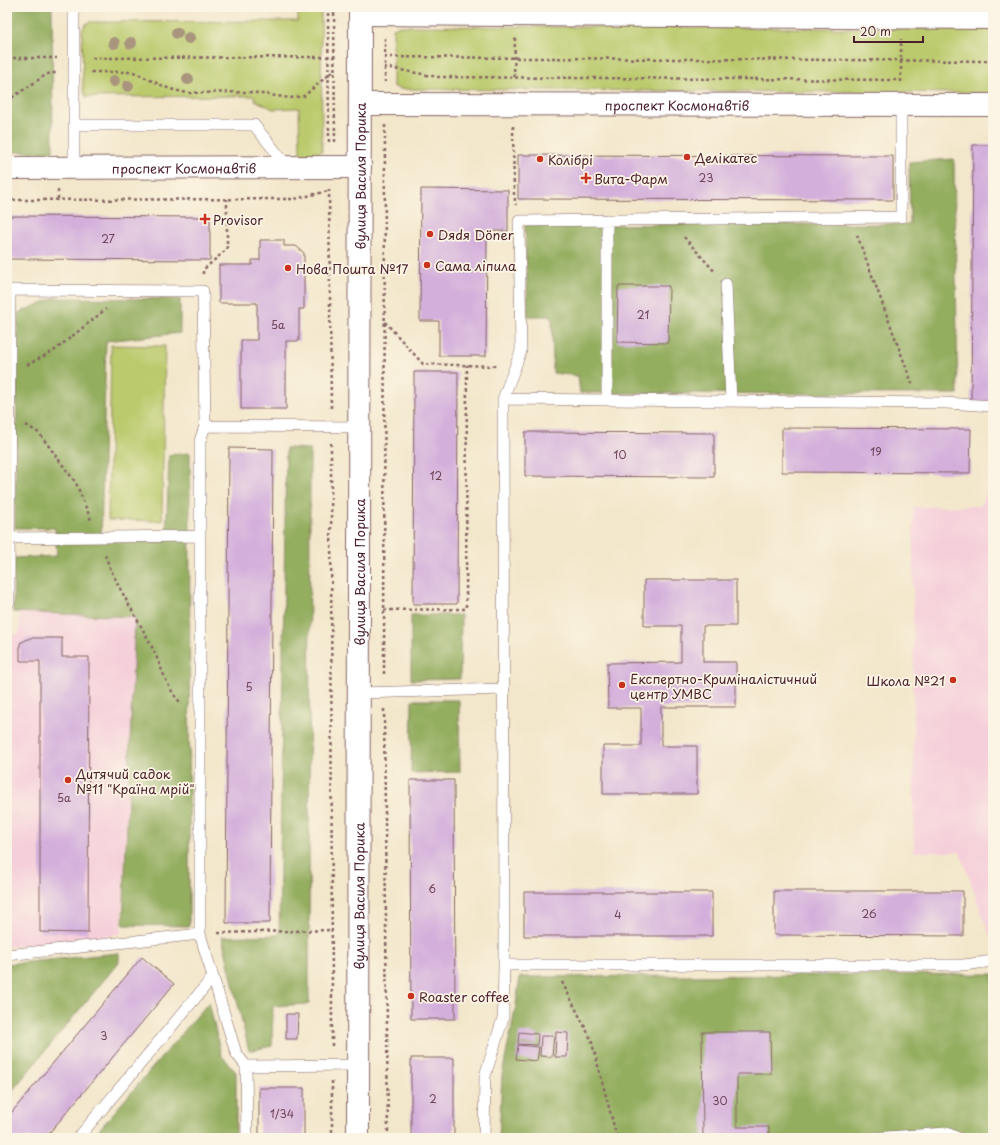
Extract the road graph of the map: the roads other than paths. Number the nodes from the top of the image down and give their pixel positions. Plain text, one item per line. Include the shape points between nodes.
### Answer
1 (74, 7) edge
2 (360, 11) edge
3 (926, 13) edge
4 (993, 18) edge
5 (361, 104) junction
6 (900, 105) junction
7 (993, 106) edge
8 (74, 125) junction
9 (7, 168) edge
10 (74, 168) junction
11 (289, 168) junction
12 (360, 178) junction
13 (607, 220) junction
14 (726, 284) road end
15 (504, 399) junction
16 (607, 400) junction
17 (731, 401) junction
18 (993, 406) edge
19 (206, 426) junction
20 (360, 427) junction
21 (200, 536) junction
22 (9, 538) junction
23 (9, 602) dead end
24 (504, 689) junction
25 (359, 692) junction
26 (200, 934) junction
27 (7, 955) edge
28 (993, 960) edge
29 (504, 965) junction
30 (213, 977) junction
31 (358, 1065) junction
32 (246, 1066) junction
33 (78, 1138) edge
34 (247, 1138) edge
35 (358, 1138) edge
36 (484, 1138) edge
37 (872, 1138) edge
38 (958, 1138) edge

1 - 8 lane
2 - 3 street via 901,18
2 - 5 street, вулиця Василя Порика
3 - 4 street
5 - 6 street, проспект Космонавтів
5 - 12 street, вулиця Василя Порика
6 - 7 street, проспект Космонавтів
6 - 13 lane via 901,217
8 - 10 lane
8 - 11 lane via 254,125
9 - 10 street, проспект Космонавтів
10 - 11 street, проспект Космонавтів
11 - 12 street, проспект Космонавтів via 329,168
12 - 20 street, вулиця Василя Порика
13 - 15 lane via 518,221 521,351
13 - 16 lane
14 - 17 lane
15 - 16 lane
15 - 24 lane
16 - 17 lane
17 - 18 lane via 919,402
19 - 20 lane
19 - 21 lane via 200,441
19 - 22 lane via 203,291 10,290
20 - 25 street, вулиця Василя Порика
21 - 22 lane
21 - 26 lane
22 - 23 lane
24 - 25 lane
24 - 29 lane
25 - 31 street, вулиця Василя Порика
26 - 27 lane
26 - 30 lane
28 - 29 lane via 964,965
29 - 36 lane via 503,1018 485,1076
30 - 32 lane via 236,1053
30 - 33 lane
31 - 32 lane
31 - 35 street, вулиця Василя Порика
32 - 34 lane
37 - 38 lane via 947,1133

